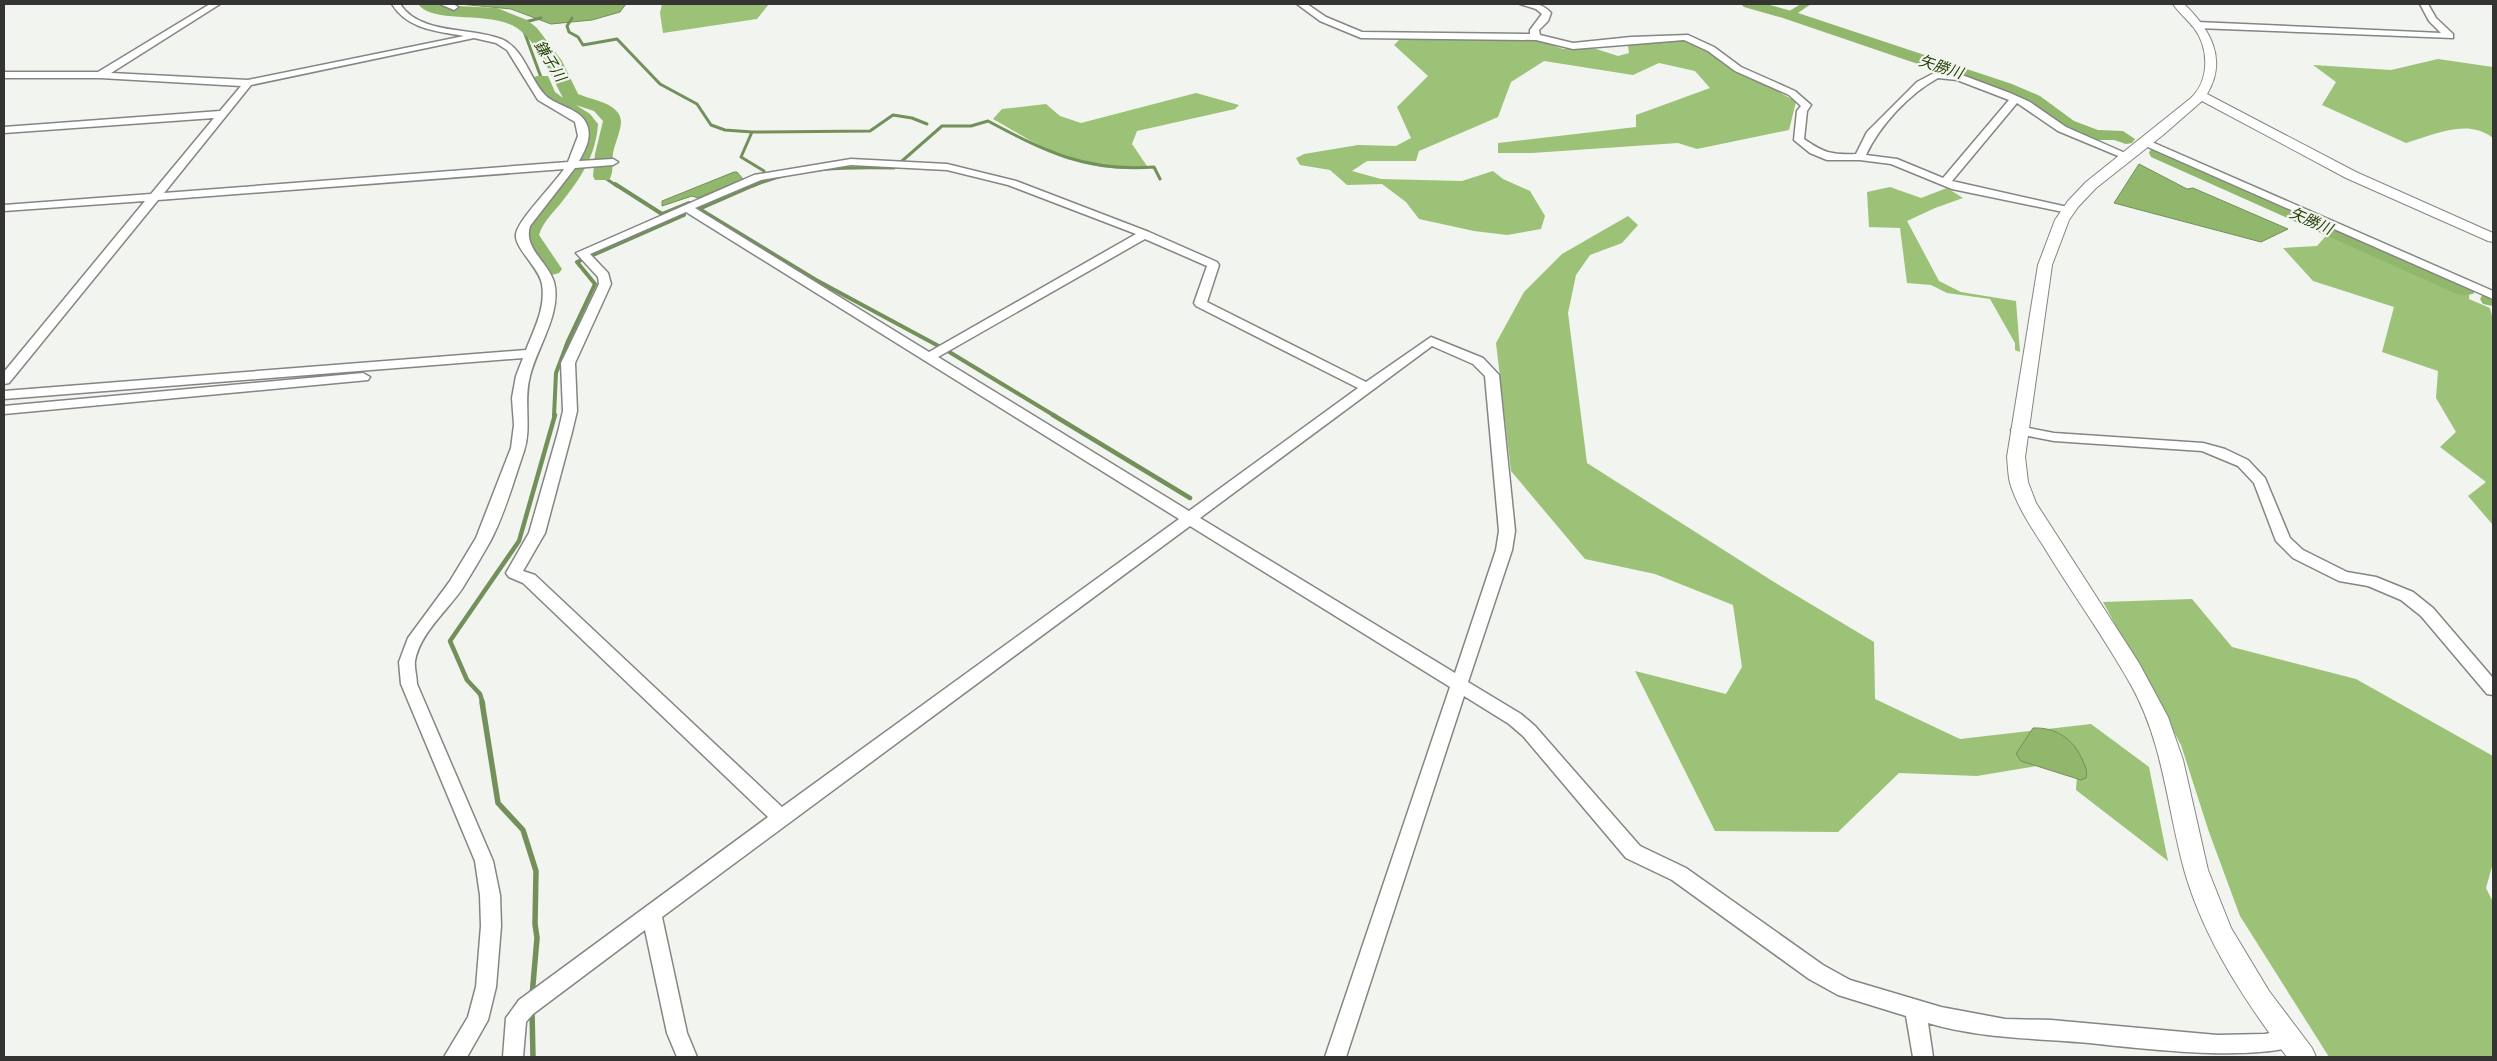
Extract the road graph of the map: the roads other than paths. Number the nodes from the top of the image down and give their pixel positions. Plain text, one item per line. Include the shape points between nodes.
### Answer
1 (216, 4) edge
2 (396, 4) edge
3 (1301, 4) edge
4 (1524, 4) edge
5 (2178, 4) edge
6 (2424, 4) edge
7 (2197, 25) junction
8 (480, 34) junction
9 (1536, 37) junction
10 (4, 75) edge
11 (100, 75) junction
12 (248, 83) junction
13 (2200, 95) junction
14 (2015, 99) junction
15 (222, 114) junction
16 (4, 130) edge
17 (2145, 142) junction
18 (2127, 156) junction
19 (1860, 157) junction
20 (613, 162) dead end
21 (572, 164) junction
22 (1946, 182) junction
23 (153, 197) junction
24 (4, 208) edge
25 (688, 209) junction
26 (2068, 210) junction
27 (1145, 234) junction
28 (2493, 238) edge
29 (2493, 295) edge
30 (529, 354) junction
31 (928, 358) junction
32 (450, 362) junction
33 (4, 380) edge
34 (1368, 388) junction
35 (4, 395) edge
36 (4, 410) edge
37 (2018, 430) junction
38 (1189, 519) junction
39 (1458, 684) junction
40 (2493, 689) edge
41 (781, 818) junction
42 (652, 914) junction
43 (1916, 1011) junction
44 (2296, 1048) edge
45 (455, 1057) edge
46 (513, 1057) edge
47 (687, 1057) edge
48 (1335, 1057) edge
49 (1923, 1057) edge

1 - 11 street
2 - 8 street via 409,19 423,25
3 - 9 street via 1323,19 1361,35
4 - 9 street via 1539,7 1547,13 1535,27
5 - 7 street
6 - 7 street via 2432,19 2450,36
7 - 13 street via 2211,57 2208,77
8 - 12 street
8 - 21 street via 502,41 511,48 540,96 582,123 581,144
9 - 19 street via 1573,46 1674,37 1692,40 1738,68 1798,96 1806,105 1798,136 1814,151 1831,158
10 - 11 street
11 - 12 street
12 - 15 street
13 - 17 street via 2174,121
13 - 28 street via 2351,175
14 - 18 street via 2062,129
14 - 19 street via 1959,77 1936,75 1928,78 1871,134
14 - 22 street
15 - 16 street
15 - 23 street
17 - 18 street
17 - 29 street
18 - 26 street via 2099,178
19 - 22 street via 1905,164
20 - 21 street
21 - 23 street
21 - 30 street via 525,225 522,234 527,250 541,266 548,283 550,306
22 - 26 street via 1956,187
23 - 24 street
23 - 33 street
25 - 27 street via 758,177 837,163 890,164 957,169 1012,182
25 - 31 street
25 - 41 street via 582,253 604,276 605,284 568,363 570,411 565,432 537,533 514,573 529,579
26 - 37 street via 2045,265
27 - 31 street
27 - 34 street via 1213,266 1200,303
30 - 32 street
30 - 45 street via 519,398 521,425 518,448 495,513 456,585 416,638 407,662 409,684 484,861 490,895 486,987 478,1020
31 - 38 street
32 - 35 street
32 - 36 street via 445,369
34 - 38 street
34 - 39 street via 1431,341 1478,361 1492,374 1507,531 1504,550
37 - 40 street via 2054,438 2203,447 2232,457 2260,481 2276,526 2291,548 2344,577 2370,581 2420,604
37 - 44 street via 2016,457 2019,482 2027,504 2148,697 2168,743 2192,854 2204,893 2229,946
38 - 39 street
38 - 41 street
39 - 43 street via 1528,731 1633,852 1679,874 1823,976 1846,988
39 - 48 street
41 - 42 street
42 - 46 street via 516,1018
42 - 47 street via 677,1033
43 - 44 street via 2005,1029
43 - 49 street

